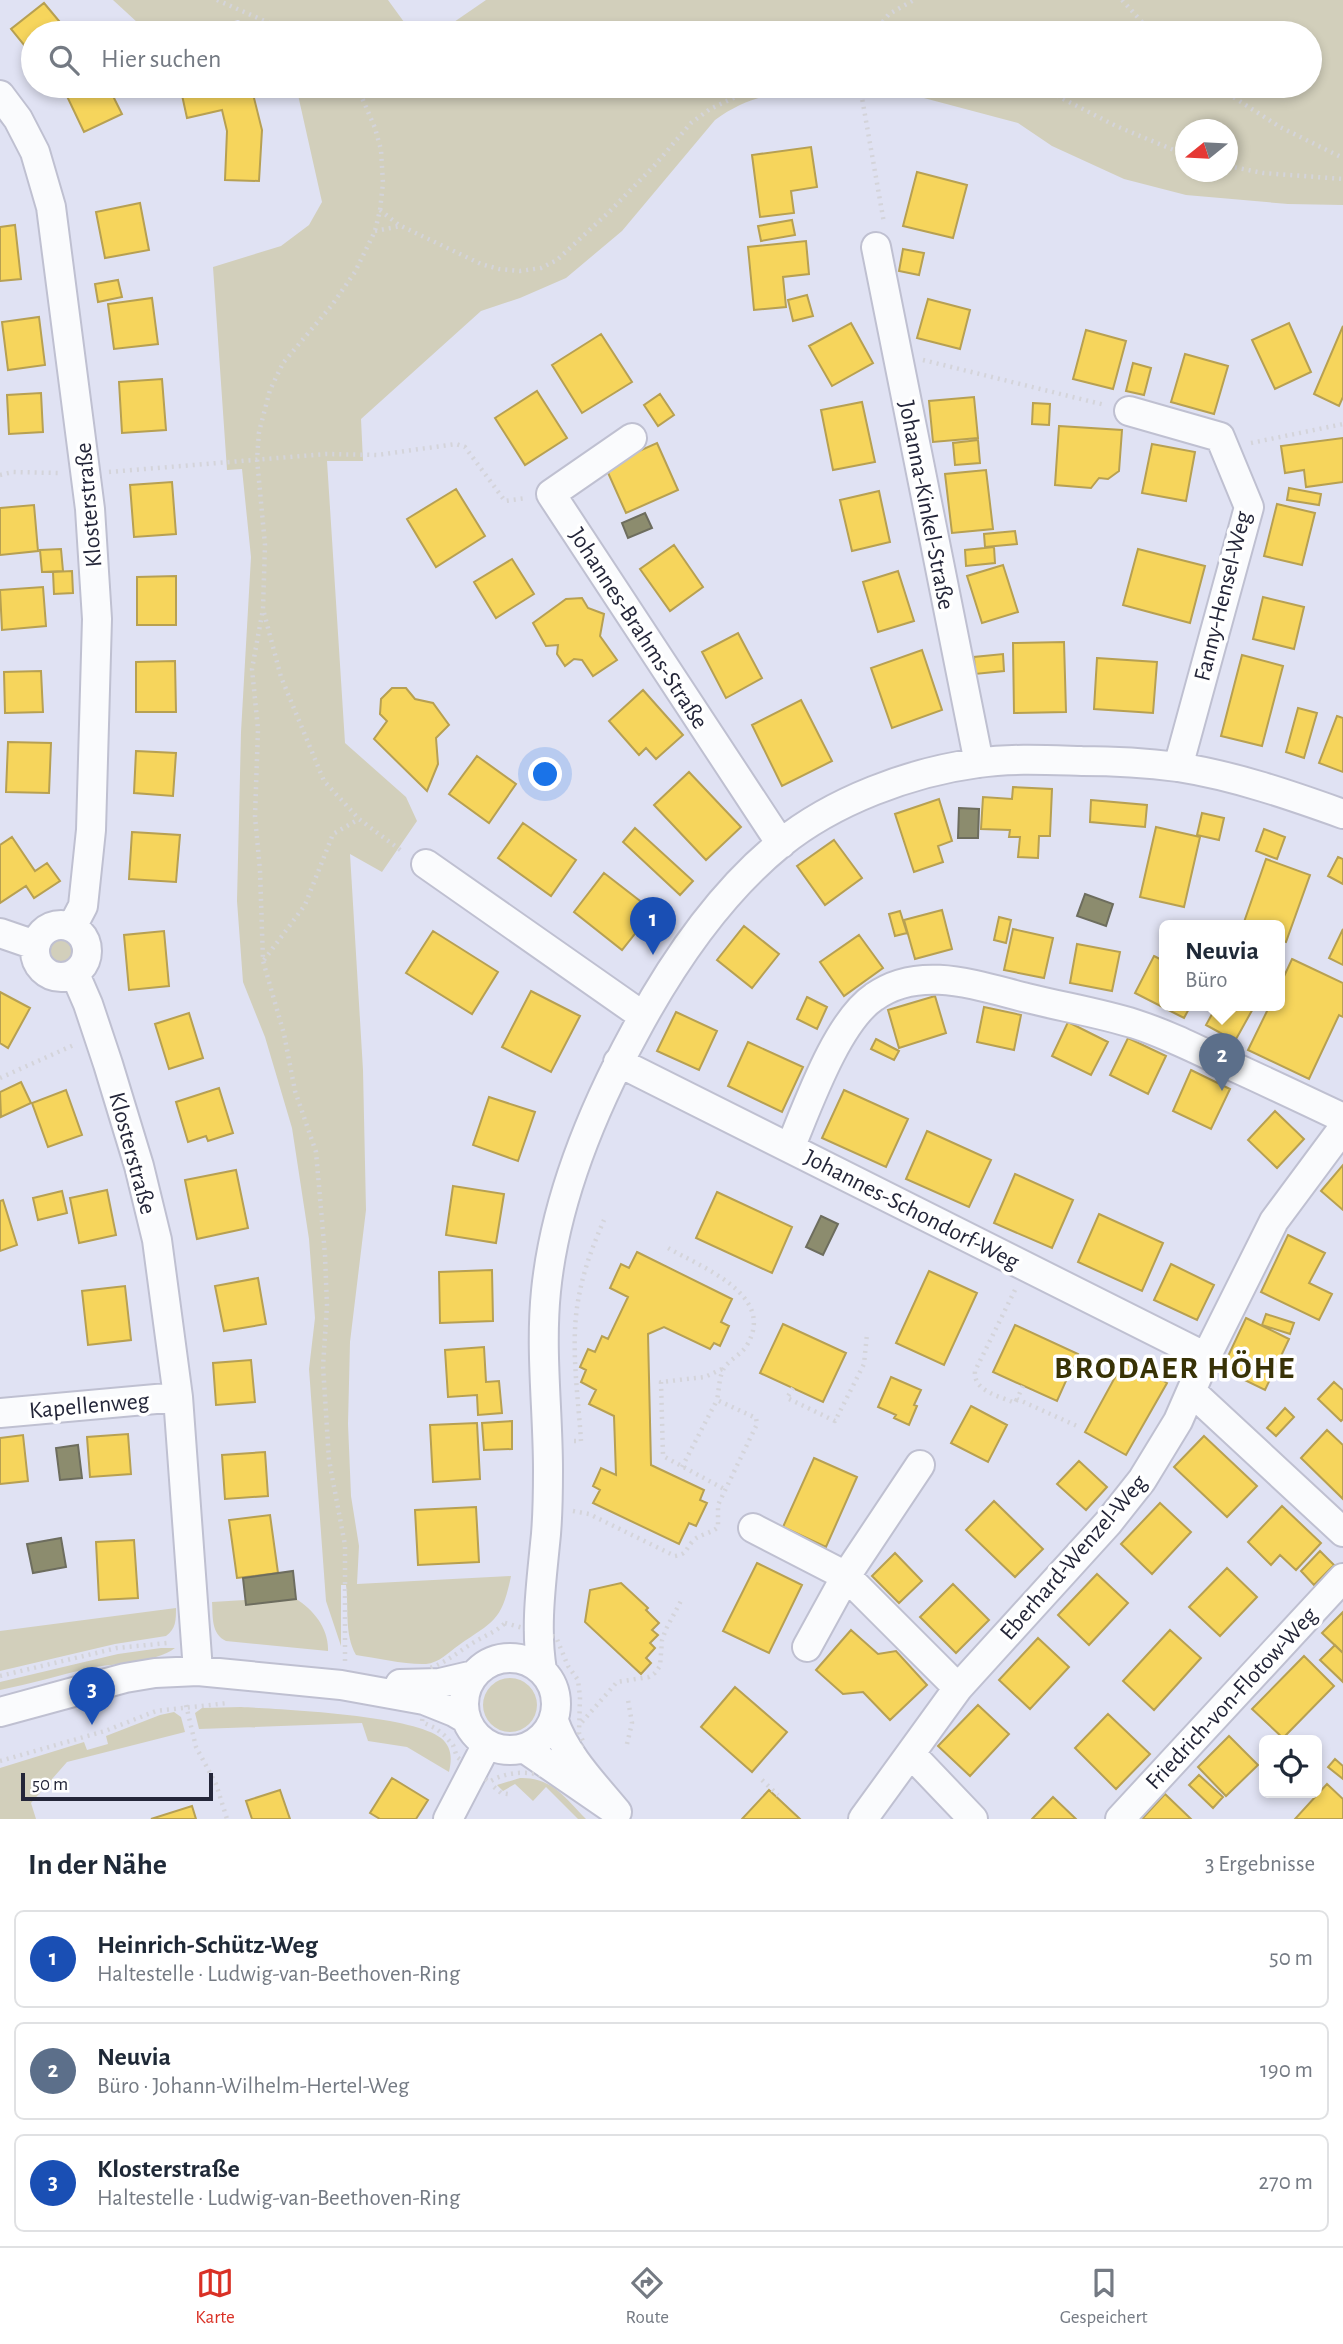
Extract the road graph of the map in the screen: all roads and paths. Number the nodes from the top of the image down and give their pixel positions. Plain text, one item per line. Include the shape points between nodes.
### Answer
1 (217, 0) edge
2 (914, 0) edge
3 (1122, 0) edge
4 (265, 21) edge
5 (883, 21) edge
6 (1141, 21) edge
7 (0, 95) edge
8 (362, 98) edge
9 (733, 98) edge
10 (862, 98) edge
11 (1061, 98) edge
12 (1235, 98) edge
13 (1175, 151) edge
14 (1343, 158) edge
15 (1238, 168) edge
16 (1343, 179) edge
17 (380, 210) junction
18 (401, 226) junction
19 (375, 231) junction
20 (880, 234) joint
21 (897, 353) junction
22 (1129, 411) joint
23 (1343, 424) edge
24 (632, 438) dead end
25 (1224, 449) junction
26 (257, 459) junction
27 (86, 473) junction
28 (0, 475) edge
29 (551, 494) junction
30 (263, 609) junction
31 (979, 762) junction
32 (1178, 767) junction
33 (1343, 814) edge
34 (359, 819) junction
35 (781, 844) junction
36 (426, 864) joint
37 (72, 927) junction
38 (0, 933) edge
39 (35, 944) junction
40 (263, 961) junction
41 (75, 974) junction
42 (643, 1016) junction
43 (98, 1034) junction
44 (618, 1062) junction
45 (0, 1078) edge
46 (1343, 1118) edge
47 (1343, 1128) edge
48 (790, 1148) junction
49 (604, 1220) dead end
50 (668, 1248) dead end
51 (1027, 1267) junction
52 (867, 1334) dead end
53 (1206, 1357) junction
54 (723, 1369) junction
55 (1023, 1386) dead end
56 (793, 1388) dead end
57 (1192, 1392) junction
58 (178, 1397) junction
59 (1017, 1399) junction
60 (717, 1400) junction
61 (0, 1413) edge
62 (1077, 1426) dead end
63 (548, 1439) junction
64 (920, 1465) dead end
65 (682, 1467) junction
66 (726, 1490) junction
67 (548, 1506) junction
68 (753, 1528) dead end
69 (1343, 1532) edge
70 (846, 1576) junction
71 (1343, 1578) edge
72 (682, 1599) dead end
73 (530, 1630) junction
74 (807, 1647) dead end
75 (507, 1658) junction
76 (542, 1670) junction
77 (198, 1671) junction
78 (474, 1675) junction
79 (341, 1685) junction
80 (958, 1688) junction
81 (425, 1692) junction
82 (628, 1700) dead end
83 (229, 1703) dead end
84 (0, 1712) edge
85 (188, 1716) dead end
86 (466, 1719) junction
87 (566, 1723) junction
88 (487, 1744) junction
89 (627, 1744) dead end
90 (524, 1748) junction
91 (911, 1754) junction
92 (0, 1762) edge
93 (564, 1762) junction
94 (481, 1776) junction
95 (762, 1780) dead end
96 (508, 1794) dead end
97 (778, 1795) dead end
98 (621, 1816) edge
99 (227, 1819) edge
100 (448, 1819) edge
101 (863, 1819) edge
102 (974, 1819) edge
103 (1120, 1819) edge

1 - 4 path
2 - 5 path
3 - 6 path
7 - 27 street, Klosterstraße via 35,152 51,207
8 - 17 path via 381,150
9 - 18 path via 691,123 609,212 557,260 541,268 520,271 481,264
10 - 20 path
11 - 13 path
12 - 14 path
15 - 16 path
17 - 18 path
17 - 19 path
18 - 19 path
19 - 26 path via 355,272 283,363 270,390
20 - 21 street, Johanna-Kinkel-Straße
21 - 22 path
21 - 31 street, Johanna-Kinkel-Straße
22 - 25 street via 1220,437
23 - 25 path
24 - 29 street
25 - 32 street, Fanny-Hensel-Weg via 1249,507
26 - 27 path
26 - 29 path via 377,455 456,444 465,447 505,501
26 - 30 path via 265,545
27 - 28 path
27 - 37 street, Klosterstraße via 97,619 91,830 83,906
29 - 35 street, Johannes-Brahms-Straße
30 - 34 path via 281,677 324,781
30 - 40 path via 252,669 258,729 255,817
31 - 32 street via 1112,761
31 - 35 street via 876,789
32 - 33 street via 1251,784
34 - 36 path
34 - 40 path via 333,834 305,905
35 - 42 street via 705,923
36 - 42 street
37 - 39 street via 54,925
37 - 41 street via 82,933 88,951
38 - 39 street
39 - 41 street via 42,970 59,978
40 - 79 path via 295,1091 316,1152 325,1255 323,1366 329,1460 345,1545 346,1648
41 - 43 street, Klosterstraße
42 - 44 street
43 - 45 path
43 - 58 street, Klosterstraße via 157,1240
44 - 48 street, Johannes-Schondorf-Weg
44 - 63 street via 586,1136 553,1247 544,1339
46 - 48 street via 1135,1024 992,989 920,979 873,997 847,1025
47 - 53 street, Eberhard-Wenzel-Weg via 1274,1221
48 - 51 street, Johannes-Schondorf-Weg
49 - 63 path via 579,1292 575,1331 581,1441
50 - 54 path via 731,1284 747,1300 753,1331 740,1355
51 - 53 street, Johannes-Schondorf-Weg
51 - 59 path via 974,1377 981,1388 1015,1404
52 - 56 path via 864,1364 835,1421 787,1398
53 - 57 street, Eberhard-Wenzel-Weg
54 - 60 path
54 - 65 path via 705,1377 661,1382 663,1455
55 - 59 path
57 - 69 street
57 - 80 street, Eberhard-Wenzel-Weg via 1142,1480
58 - 61 street, Kapellenweg
58 - 77 street, Klosterstraße
59 - 62 path
60 - 65 path
60 - 66 path via 755,1418 757,1424
63 - 67 street
64 - 70 street
65 - 66 path
66 - 67 path via 718,1505 718,1527 692,1542 688,1552 675,1556 589,1514
67 - 73 street
68 - 70 street
70 - 74 street
70 - 80 street
71 - 103 street, Friedrich-von-Flotow-Weg
72 - 87 path via 662,1640 655,1674 617,1682
73 - 75 street
73 - 76 street
73 - 81 path via 505,1623 443,1664 427,1669
73 - 87 path via 555,1637 578,1680 580,1697
75 - 76 street via 530,1662
75 - 78 street via 491,1662
76 - 87 street
77 - 79 street
77 - 84 street via 125,1678
78 - 81 street via 440,1683
78 - 86 street via 465,1692
79 - 81 street
80 - 91 street, Eberhard-Wenzel-Weg
81 - 86 street
81 - 94 path via 422,1723 444,1735 457,1757
82 - 89 path via 632,1723
83 - 92 path via 156,1711
85 - 99 path
86 - 88 street via 472,1732
87 - 90 street
87 - 93 street via 558,1734
87 - 93 path via 584,1743
88 - 90 street via 502,1750
88 - 94 street
90 - 93 street
91 - 101 street, Eberhard-Wenzel-Weg
91 - 102 street
93 - 94 path via 549,1778 526,1772
93 - 98 street
94 - 96 path via 501,1794
94 - 100 street
95 - 97 path

